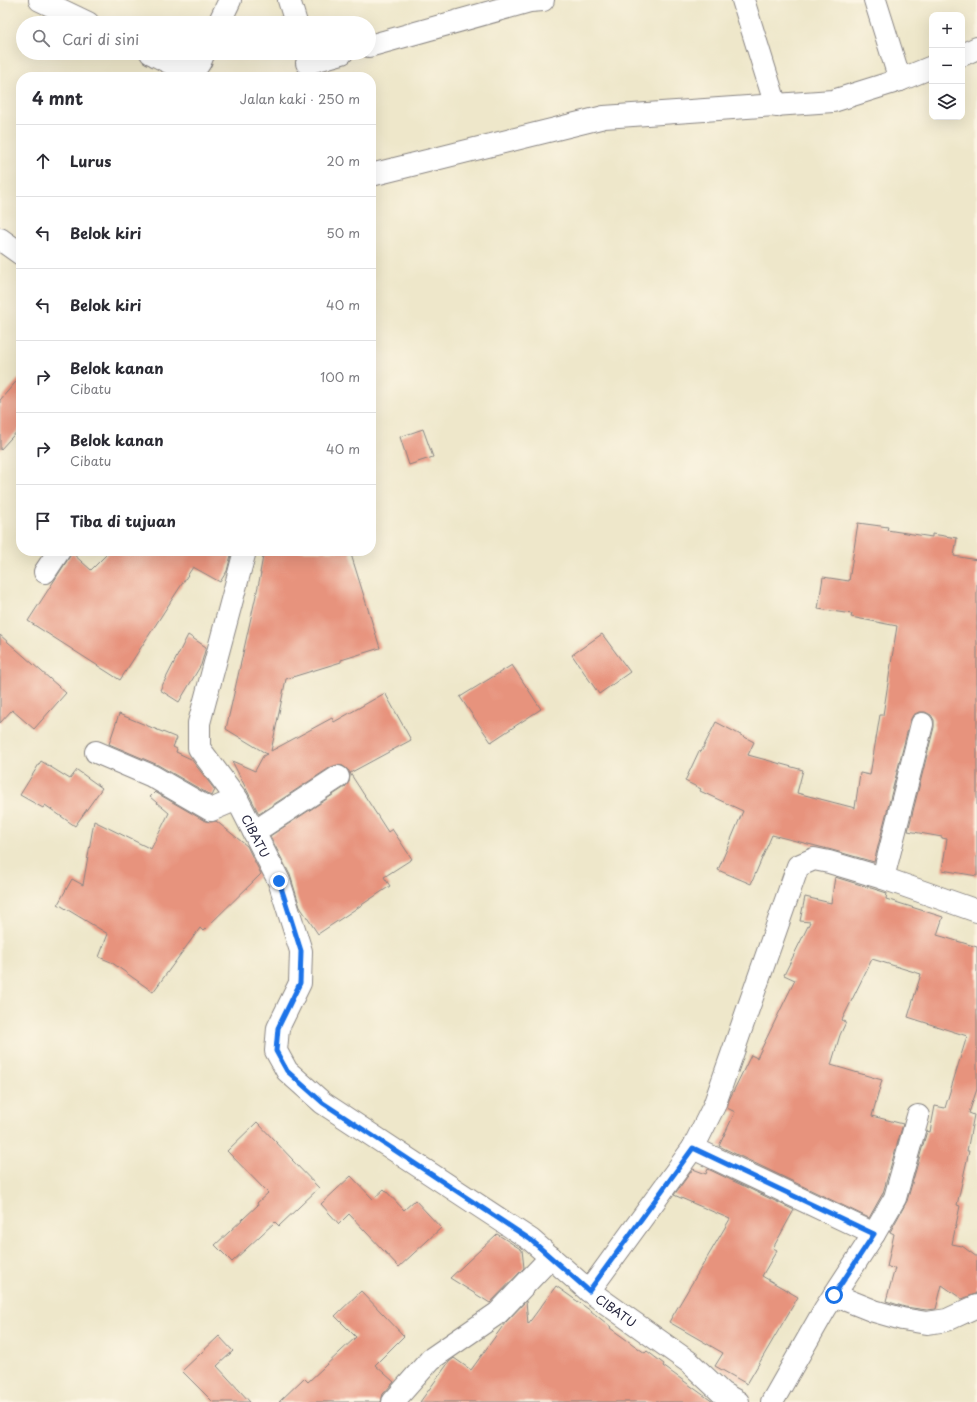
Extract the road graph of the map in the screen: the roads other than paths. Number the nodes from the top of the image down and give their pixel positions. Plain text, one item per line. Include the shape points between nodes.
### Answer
1 (40, 0) edge
2 (230, 0) edge
3 (289, 0) edge
4 (543, 0) edge
5 (743, 0) edge
6 (875, 0) edge
7 (73, 16) edge
8 (222, 16) edge
9 (294, 16) edge
10 (376, 44) edge
11 (977, 48) edge
12 (965, 54) edge
13 (165, 60) edge
14 (201, 60) edge
15 (320, 60) edge
16 (307, 64) edge
17 (929, 68) edge
18 (900, 80) junction
19 (776, 106) junction
20 (376, 174) edge
21 (0, 239) edge
22 (16, 250) edge
23 (56, 556) edge
24 (244, 556) edge
25 (45, 572) dead end
26 (922, 724) dead end
27 (96, 752) dead end
28 (338, 777) dead end
29 (237, 799) junction
30 (254, 832) junction
31 (883, 878) junction
32 (977, 911) edge
33 (918, 1116) dead end
34 (693, 1148) junction
35 (874, 1234) junction
36 (551, 1257) junction
37 (589, 1291) junction
38 (834, 1295) junction
39 (977, 1306) edge
40 (394, 1402) edge
41 (738, 1402) edge
42 (772, 1402) edge

1 - 7 street
2 - 8 street
3 - 9 street
4 - 10 street via 530,1
5 - 19 street
6 - 18 street
11 - 12 street
13 - 14 street via 184,69 192,69
15 - 16 street
17 - 18 street
18 - 19 street via 833,101
19 - 20 street via 604,117
21 - 22 street
23 - 25 street
24 - 29 street, CIBATU via 199,723 198,738 199,748
26 - 31 street
27 - 29 street via 152,776 211,810
28 - 30 street
29 - 30 street, CIBATU
30 - 36 street, CIBATU via 279,881 301,951 300,983 278,1028 276,1051 287,1071 323,1103 531,1240
31 - 32 street
31 - 34 street via 814,859 798,866 714,1106
33 - 35 street via 895,1198
34 - 35 street
34 - 37 street
35 - 38 street
36 - 37 street, CIBATU
36 - 40 street via 498,1313 430,1359
37 - 41 street, CIBATU via 688,1362 722,1393
38 - 39 street via 874,1311 928,1323 947,1320
38 - 42 street via 809,1334

